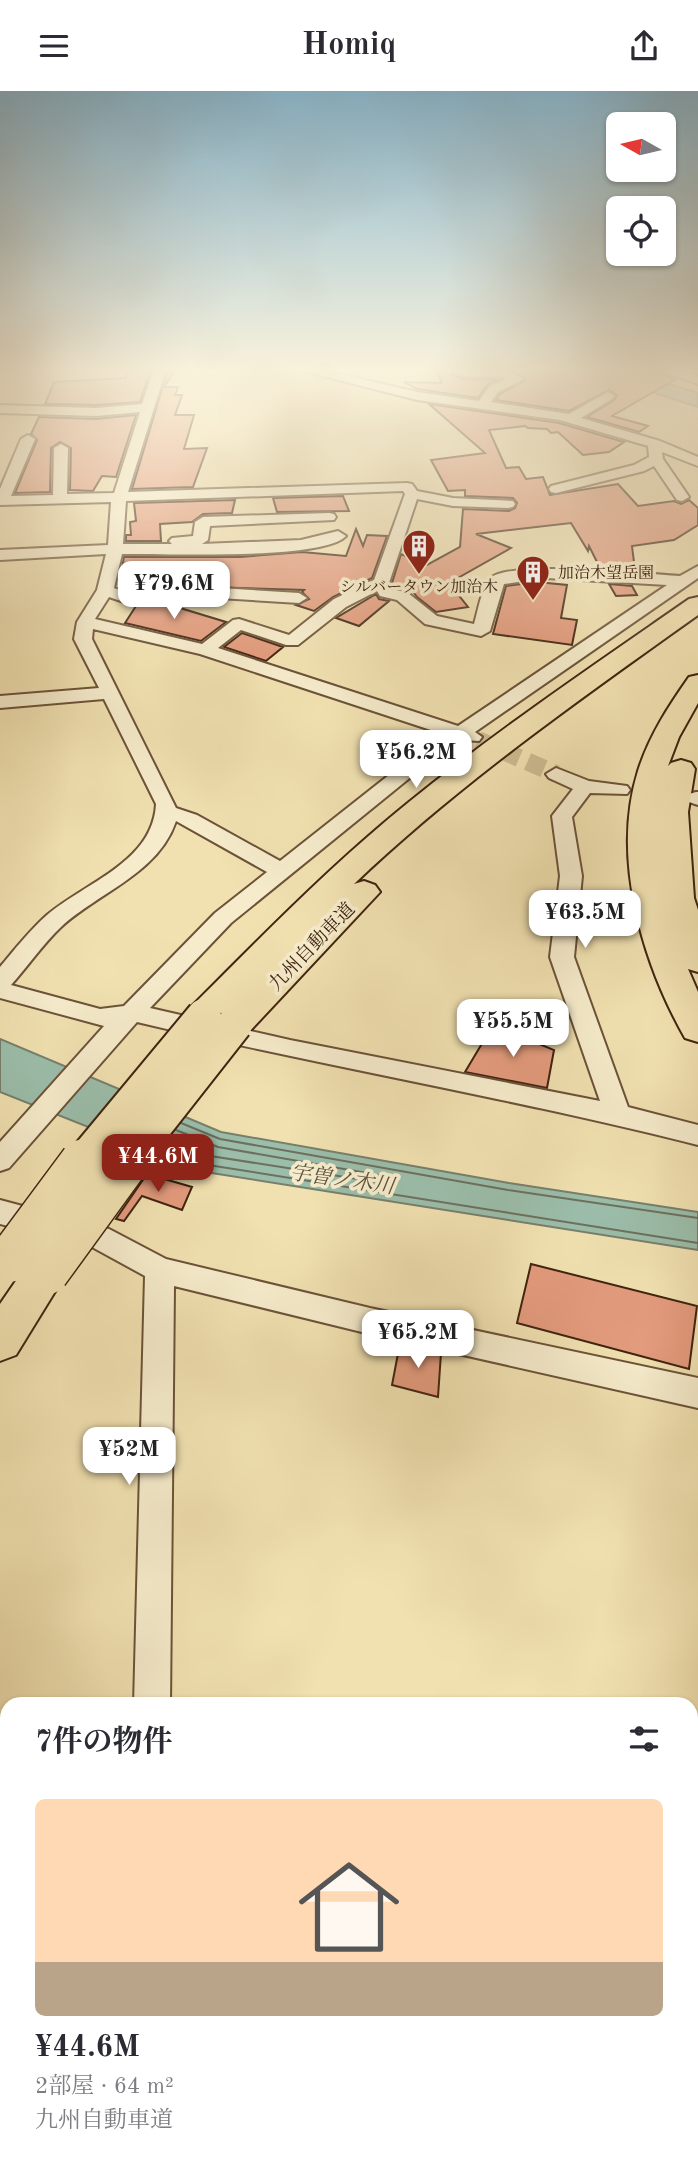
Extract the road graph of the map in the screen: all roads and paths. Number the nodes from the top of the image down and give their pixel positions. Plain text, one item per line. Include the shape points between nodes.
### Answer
1 (16, 466) edge
2 (61, 466) edge
3 (129, 466) edge
4 (642, 466) edge
5 (660, 466) edge
6 (673, 466) edge
7 (678, 468) dead end
8 (556, 489) dead end
9 (412, 494) junction
10 (61, 497) junction
11 (682, 497) dead end
12 (119, 499) junction
13 (1, 501) edge
14 (508, 504) dead end
15 (329, 517) dead end
16 (338, 535) dead end
17 (115, 546) junction
18 (0, 555) edge
19 (381, 583) junction
20 (694, 585) edge
21 (105, 590) junction
22 (299, 598) dead end
23 (85, 622) junction
24 (698, 623) edge
25 (205, 650) junction
26 (698, 683) edge
27 (110, 693) junction
28 (0, 702) edge
29 (698, 728) edge
30 (469, 736) junction
31 (556, 774) tunnel mouth
32 (585, 787) junction
33 (620, 790) dead end
34 (168, 812) junction
35 (282, 872) junction
36 (698, 960) edge
37 (0, 982) edge
38 (0, 990) edge
39 (220, 1020) junction
40 (124, 1022) junction
41 (698, 1029) edge
42 (618, 1115) junction
43 (698, 1135) edge
44 (9, 1144) edge
45 (0, 1212) edge
46 (19, 1268) edge
47 (160, 1270) junction
48 (0, 1341) edge
49 (698, 1393) edge
50 (152, 1697) edge

1 - 13 street
2 - 10 street
3 - 12 street
4 - 8 street
5 - 11 street
6 - 7 street
9 - 12 street via 408,487
9 - 14 street via 453,502
9 - 19 street
10 - 12 street
10 - 13 street
12 - 17 street
15 - 17 street via 203,522 200,540
16 - 17 street via 327,542 268,547
17 - 18 street
17 - 21 street
19 - 20 street via 386,593 402,596 431,620 481,631 498,580 546,573
19 - 25 street via 340,603 292,641 239,624
20 - 30 street
20 - 39 highway, 九州自動車道 via 418,810 316,901
21 - 22 street via 130,599 219,593
21 - 23 street
23 - 25 street
23 - 27 street via 83,639
24 - 39 highway, 九州自動車道 via 443,820
25 - 30 street
26 - 41 highway via 664,739 654,768 644,859 665,960
27 - 28 street
27 - 34 street
29 - 36 highway via 682,764 673,812 678,898
30 - 35 street via 415,764
31 - 32 street
32 - 33 street
32 - 42 street via 562,816 571,876 562,957
34 - 35 street via 190,819
34 - 37 street via 162,836 134,864 55,921
35 - 40 street via 223,918
38 - 40 street
39 - 46 highway, 九州自動車道, bridge via 131,1155
40 - 42 street via 290,1049
40 - 44 street
42 - 43 street
45 - 47 street via 99,1237
46 - 48 highway, 九州自動車道
47 - 49 street
47 - 50 street

